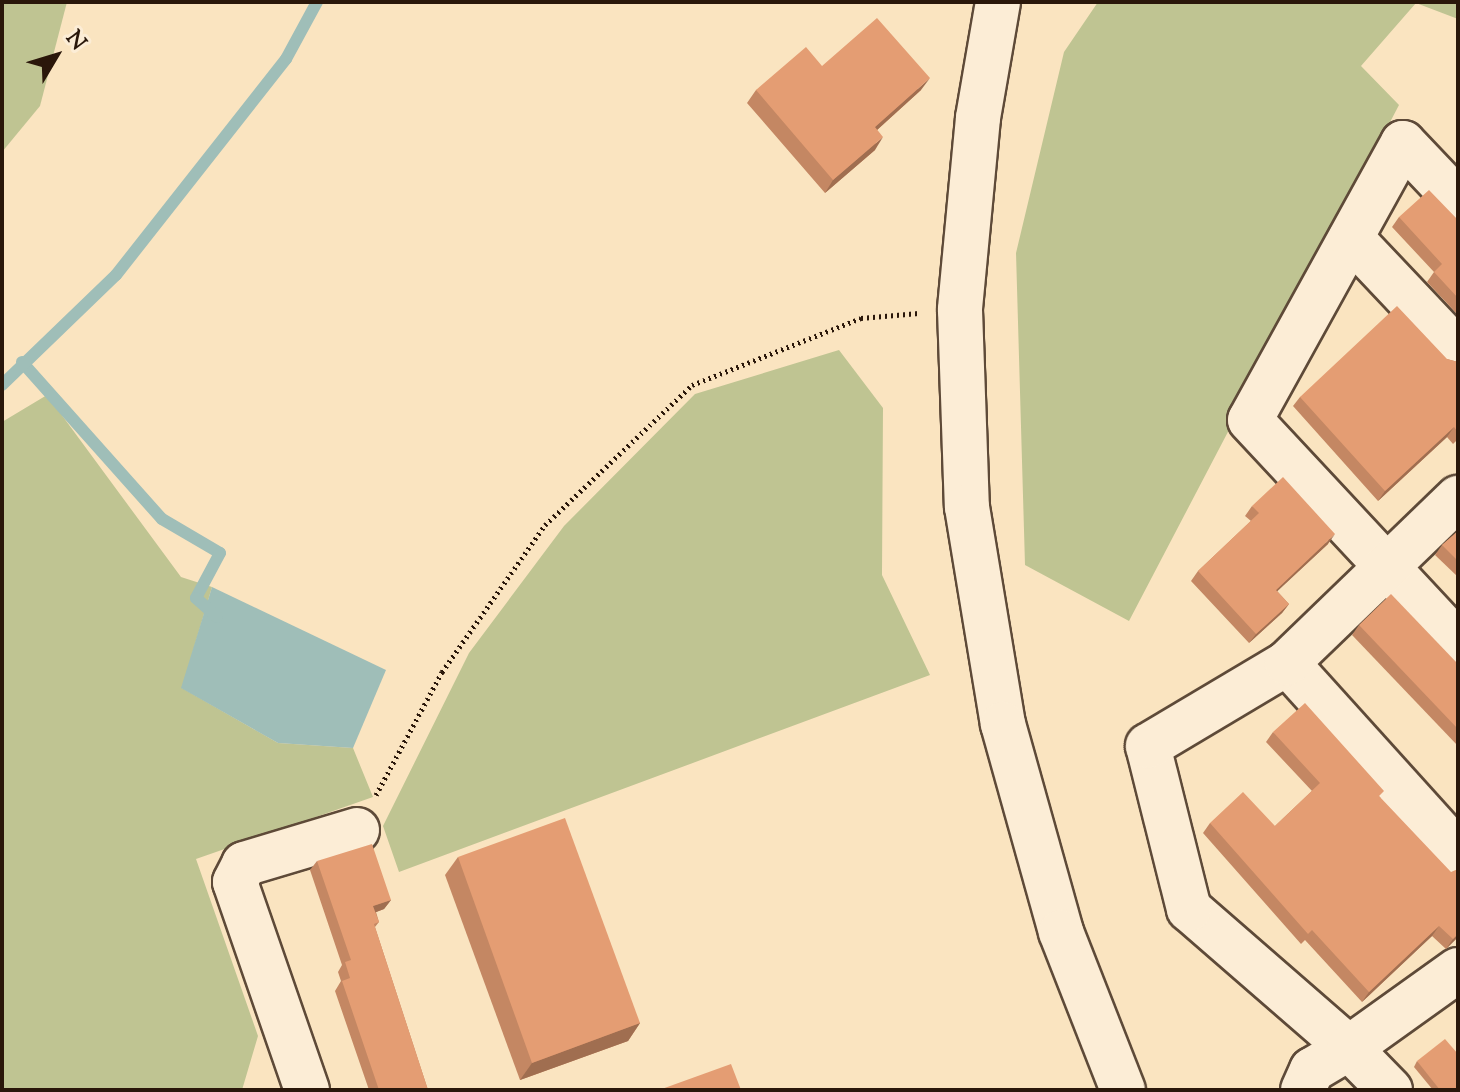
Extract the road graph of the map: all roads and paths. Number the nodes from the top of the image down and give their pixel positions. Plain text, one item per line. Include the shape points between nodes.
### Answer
1 (998, 2) edge
2 (1458, 201) edge
3 (1351, 238) junction
4 (960, 310) junction
5 (1458, 351) edge
6 (1458, 498) edge
7 (1386, 567) junction
8 (1458, 643) edge
9 (1287, 663) junction
10 (357, 830) joint
11 (1458, 852) edge
12 (1458, 970) edge
13 (1349, 1048) junction
14 (307, 1090) edge
15 (1123, 1090) edge
16 (1303, 1090) edge
17 (1390, 1090) edge

1 - 4 street via 978,118
2 - 3 street via 1403,143
3 - 5 street
3 - 7 street via 1250,420
4 - 10 path via 861,318 692,385 545,525 442,672
4 - 15 street via 967,507 1003,724 1061,932
6 - 7 street
7 - 8 street
7 - 9 street
9 - 11 street
9 - 13 street via 1148,746 1189,909
10 - 14 street via 244,864 235,882
12 - 13 street
13 - 16 street via 1312,1070
13 - 17 street

